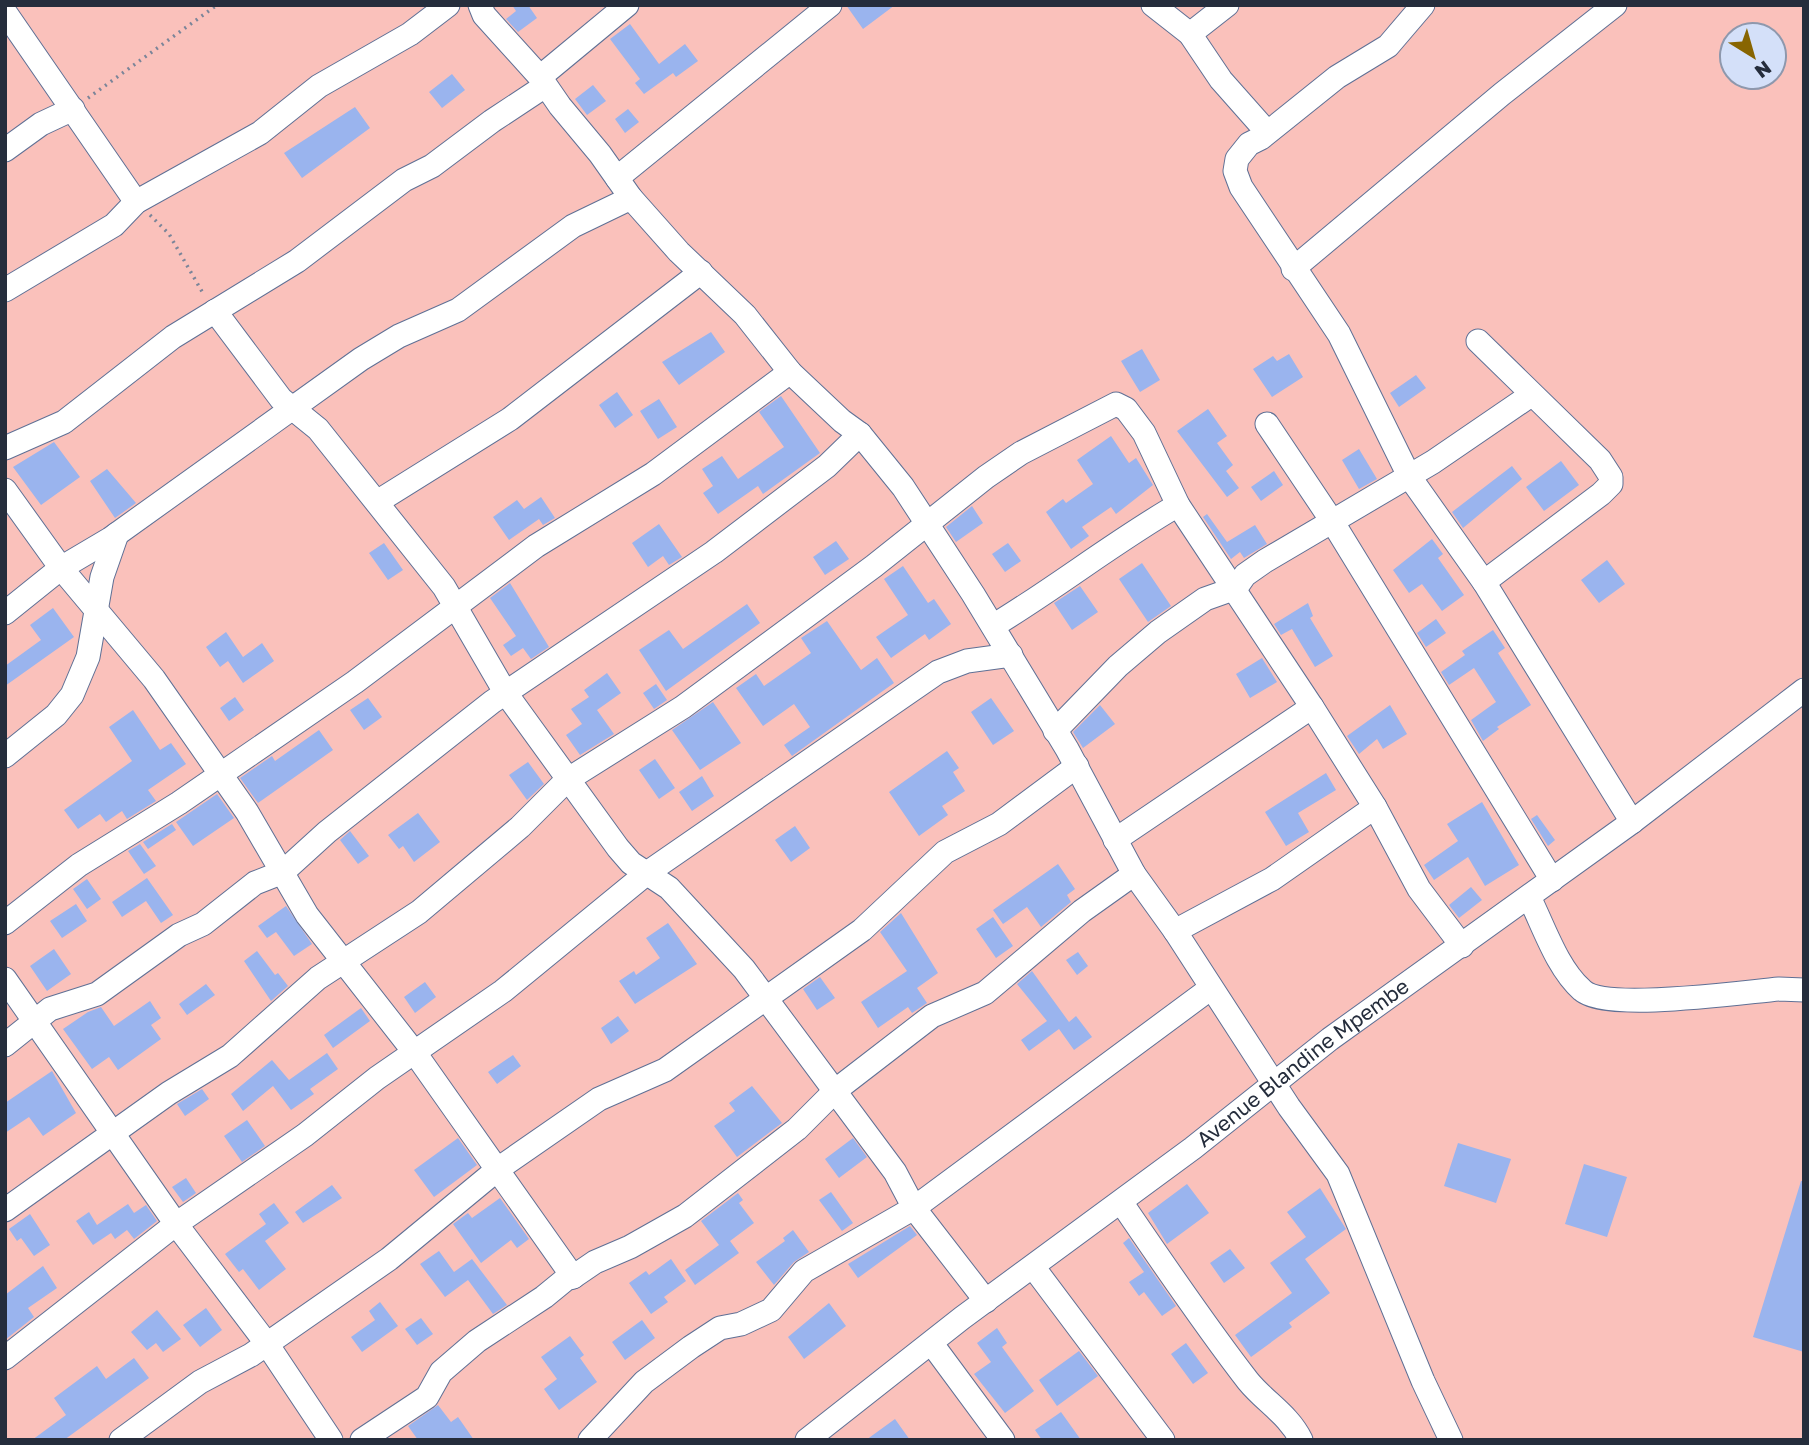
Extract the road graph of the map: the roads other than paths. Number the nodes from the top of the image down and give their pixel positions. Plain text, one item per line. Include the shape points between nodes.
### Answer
1 (448, 5) edge
2 (480, 5) edge
3 (627, 5) edge
4 (830, 5) edge
5 (1153, 5) edge
6 (1227, 5) edge
7 (1423, 5) edge
8 (1615, 5) edge
9 (5, 12) edge
10 (1191, 34) junction
11 (542, 81) junction
12 (73, 109) junction
13 (1267, 132) junction
14 (5, 149) edge
15 (617, 178) junction
16 (631, 198) junction
17 (136, 202) junction
18 (1293, 269) junction
19 (701, 272) junction
20 (5, 290) edge
21 (215, 311) junction
22 (1478, 341) dead end
23 (790, 372) junction
24 (1531, 395) junction
25 (294, 408) junction
26 (1267, 424) dead end
27 (860, 434) junction
28 (5, 448) edge
29 (1409, 476) junction
30 (5, 490) edge
31 (377, 502) junction
32 (1178, 505) junction
33 (1332, 521) junction
34 (926, 522) junction
35 (117, 534) junction
36 (61, 568) junction
37 (1484, 582) junction
38 (1236, 588) junction
39 (458, 607) junction
40 (97, 612) junction
41 (5, 613) edge
42 (993, 626) junction
43 (1011, 655) junction
44 (1804, 690) edge
45 (505, 692) junction
46 (1312, 707) junction
47 (1055, 731) junction
48 (5, 756) edge
49 (1077, 766) junction
50 (219, 775) junction
51 (567, 780) junction
52 (1375, 807) junction
53 (1632, 822) junction
54 (1115, 841) junction
55 (283, 872) junction
56 (647, 873) junction
57 (1134, 874) junction
58 (1552, 880) junction
59 (1529, 897) junction
60 (5, 923) edge
61 (1175, 931) junction
62 (1462, 946) junction
63 (344, 963) junction
64 (5, 979) edge
65 (1211, 988) junction
66 (1804, 990) edge
67 (766, 996) junction
68 (34, 1020) junction
69 (5, 1045) edge
70 (415, 1053) junction
71 (1273, 1084) junction
72 (836, 1090) junction
73 (113, 1132) junction
74 (498, 1169) junction
75 (1121, 1202) junction
76 (914, 1208) junction
77 (5, 1210) edge
78 (176, 1224) junction
79 (1034, 1268) junction
80 (573, 1277) junction
81 (986, 1301) junction
82 (267, 1344) junction
83 (932, 1344) junction
84 (5, 1358) edge
85 (832, 1432) edge
86 (121, 1440) edge
87 (331, 1440) edge
88 (362, 1440) edge
89 (590, 1440) edge
90 (807, 1440) edge
91 (1003, 1440) edge
92 (1163, 1440) edge
93 (1301, 1440) edge
94 (1451, 1440) edge

1 - 17 street via 410,34 319,86 260,133
2 - 11 street
3 - 11 street
4 - 15 street
5 - 10 street
6 - 10 street
7 - 13 street via 1388,46 1337,77
8 - 18 street
9 - 12 street
10 - 13 street via 1210,66
11 - 15 street
11 - 21 street via 297,261
12 - 14 street
12 - 17 street
13 - 18 street via 1241,152 1235,171
15 - 16 street
16 - 19 street
16 - 25 street via 573,226 458,310 383,345
17 - 20 street via 114,225
18 - 29 street via 1339,334
19 - 23 street via 745,315
19 - 31 street via 510,419
21 - 25 street via 281,399
21 - 28 street via 173,337 64,422
22 - 24 street
23 - 27 street
23 - 39 street via 653,474 536,546
24 - 29 street
24 - 37 street via 1600,460 1611,484
25 - 31 street via 318,429
25 - 35 street
26 - 33 street
27 - 34 street
27 - 45 street via 827,466 714,552
29 - 33 street
29 - 37 street
30 - 36 street
31 - 39 street
32 - 34 street via 1144,433 1126,409 1116,404 1021,453
32 - 38 street
32 - 42 street
33 - 38 street via 1255,568
33 - 58 street
34 - 42 street
34 - 51 street via 874,566 683,707
35 - 36 street
35 - 40 street via 102,578
36 - 40 street
36 - 41 street
37 - 53 street
38 - 46 street
38 - 47 street via 1205,600 1157,632
39 - 45 street
39 - 50 street
40 - 48 street via 88,657 67,704
40 - 50 street via 154,679
42 - 43 street
43 - 47 street
43 - 56 street via 967,661 938,672
44 - 53 street, Avenue Blandine Mpembe
45 - 51 street
45 - 55 street
46 - 52 street
46 - 54 street
47 - 49 street
49 - 54 street
49 - 67 street via 999,824 945,852 862,930
50 - 55 street
50 - 60 street via 79,865
51 - 56 street via 625,855
51 - 63 street via 471,870
52 - 61 street via 1272,879
52 - 62 street via 1419,889
53 - 58 street, Avenue Blandine Mpembe
54 - 57 street
55 - 63 street via 307,915
55 - 68 street via 255,883 114,983
56 - 67 street via 680,898
56 - 70 street via 503,991
57 - 61 street
57 - 72 street via 1082,911 985,993 932,1016
58 - 59 street, Avenue Blandine Mpembe
59 - 62 street, Avenue Blandine Mpembe
59 - 66 street via 1571,979 1599,999
61 - 65 street
62 - 71 street, Avenue Blandine Mpembe
63 - 70 street
63 - 73 street via 302,990 230,1056
64 - 68 street
65 - 71 street
65 - 76 street
67 - 72 street
67 - 74 street via 665,1070 599,1099
68 - 69 street
68 - 73 street
70 - 74 street
70 - 78 street
71 - 75 street, Avenue Blandine Mpembe
71 - 94 street via 1343,1182
72 - 76 street via 895,1172
72 - 80 street via 797,1129 685,1216
73 - 77 street
73 - 78 street
74 - 80 street
74 - 82 street via 416,1240
75 - 79 street, Avenue Blandine Mpembe
75 - 93 street via 1210,1332
76 - 81 street
76 - 89 street via 804,1271 771,1310 720,1328 691,1347 644,1382
78 - 82 street
78 - 84 street
79 - 81 street, Avenue Blandine Mpembe
79 - 92 street
80 - 88 street via 477,1341 441,1372 427,1397
81 - 83 street, Avenue Blandine Mpembe
82 - 86 street via 200,1382
82 - 87 street
83 - 85 street, Avenue Blandine Mpembe
83 - 91 street
85 - 90 street, Avenue Blandine Mpembe

